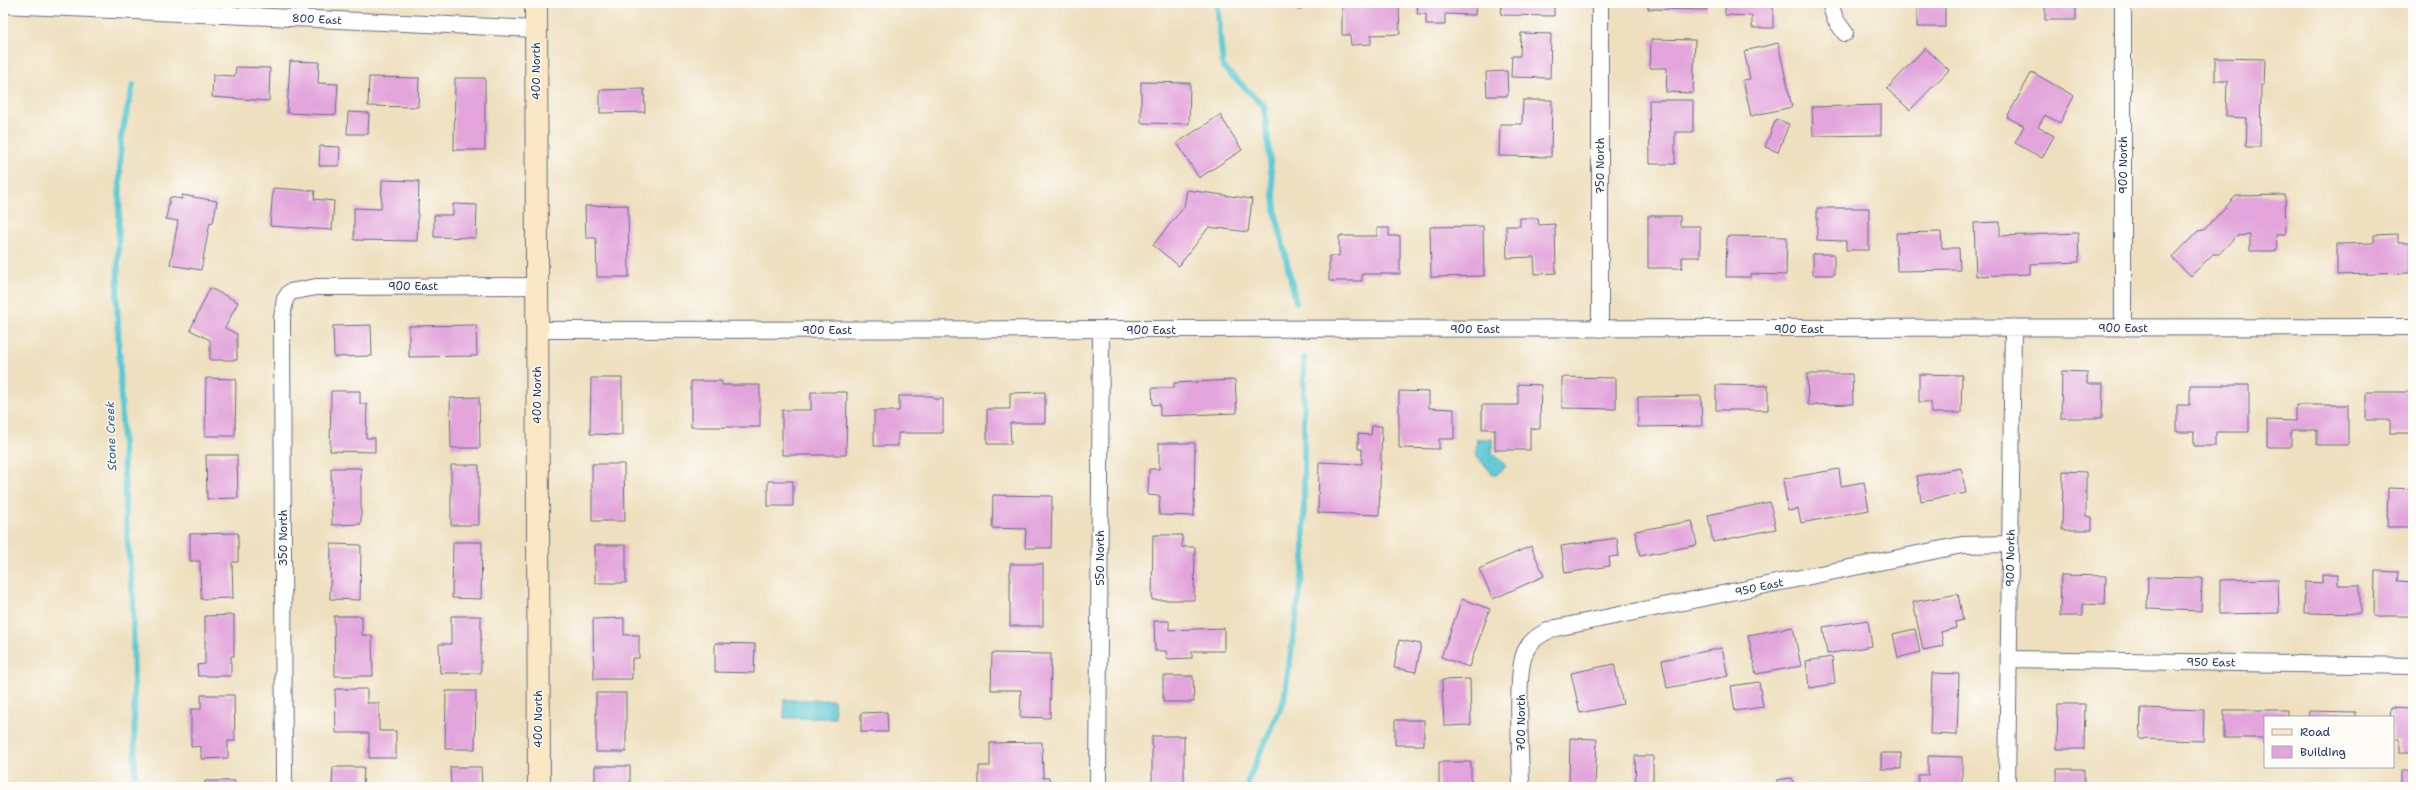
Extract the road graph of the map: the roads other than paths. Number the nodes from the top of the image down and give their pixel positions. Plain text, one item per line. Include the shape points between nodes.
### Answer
1 (536, 3) edge
2 (1600, 3) edge
3 (1830, 3) edge
4 (2123, 3) edge
5 (3, 5) edge
6 (536, 29) junction
7 (1845, 33) dead end
8 (537, 286) junction
9 (290, 292) joint
10 (2013, 328) junction
11 (2123, 328) junction
12 (2413, 328) edge
13 (1600, 329) junction
14 (537, 330) junction
15 (1100, 330) junction
16 (2010, 544) junction
17 (2009, 659) junction
18 (1523, 660) joint
19 (2413, 666) edge
20 (284, 787) edge
21 (539, 787) edge
22 (1098, 787) edge
23 (1521, 787) edge
24 (2007, 787) edge

1 - 6 main road, 400 North
2 - 13 street, 750 North
3 - 7 street
4 - 11 street, 900 North
5 - 6 street, 800 East
6 - 8 main road, 400 North
8 - 9 street, 900 East via 316,287
8 - 14 main road, 400 North
9 - 20 street, 350 North via 285,299 282,318
10 - 11 street, 900 East
10 - 13 street, 900 East
10 - 16 street, 900 North
11 - 12 street, 900 East
13 - 15 street, 900 East
14 - 15 street, 900 East
14 - 21 main road, 400 North
15 - 22 street, 550 North
16 - 17 street, 900 North
16 - 18 street, 950 East via 1962,545 1556,628 1535,639
17 - 19 street, 950 East
17 - 24 street, 900 North
18 - 23 street, 700 North

